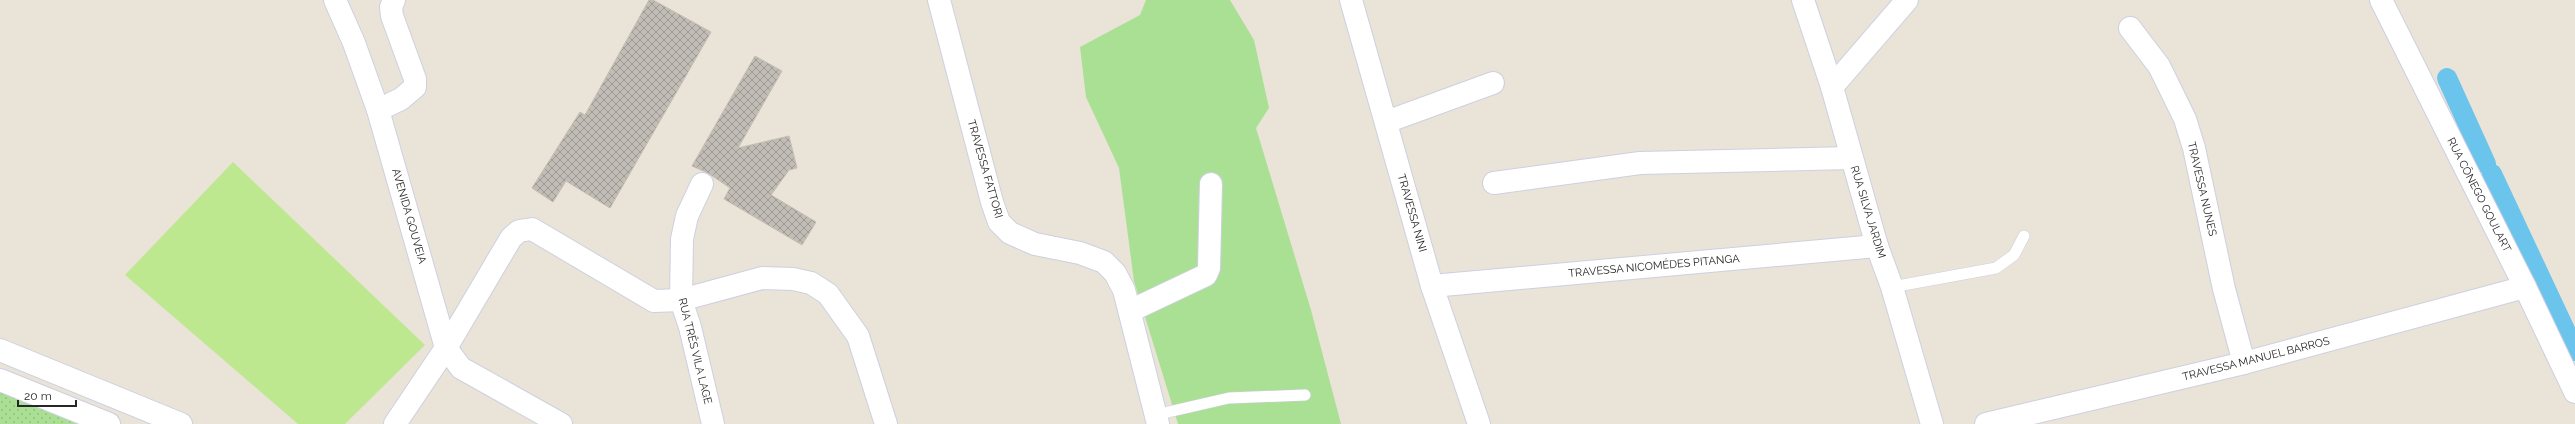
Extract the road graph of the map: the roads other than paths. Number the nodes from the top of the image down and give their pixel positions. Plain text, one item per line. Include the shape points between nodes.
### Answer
1 (394, 0) edge
2 (939, 0) edge
3 (1351, 0) edge
4 (1803, 0) edge
5 (1907, 0) edge
6 (2381, 0) edge
7 (337, 1) edge
8 (2130, 28) dead end
9 (1493, 83) dead end
10 (1832, 87) junction
11 (378, 110) junction
12 (1386, 122) junction
13 (1851, 158) junction
14 (1494, 183) dead end
15 (702, 184) dead end
16 (1211, 184) dead end
17 (2024, 236) dead end
18 (1877, 246) junction
19 (1432, 286) junction
20 (1892, 287) junction
21 (2526, 287) junction
22 (681, 300) junction
23 (1130, 310) junction
24 (446, 348) junction
25 (0, 350) edge
26 (2244, 363) junction
27 (0, 380) edge
28 (2575, 392) edge
29 (1305, 394) dead end
30 (1157, 419) edge
31 (109, 424) edge
32 (182, 424) edge
33 (395, 424) edge
34 (560, 424) edge
35 (713, 424) edge
36 (886, 424) edge
37 (1479, 424) edge
38 (1932, 424) edge
39 (1986, 424) edge

1 - 11 street via 391,6 392,16 415,79 415,87 402,98
2 - 23 street, TRAVESSA FATTORI via 999,222 1021,240 1080,253 1104,262 1115,273
3 - 12 street, TRAVESSA NINI
4 - 10 street, RUA SILVA JARDIM
5 - 10 street
6 - 21 street, RUA CÔNEGO GOULART
7 - 11 street, AVENIDA GOUVEIA
8 - 26 street, TRAVESSA NUNES via 2159,66 2194,148 2224,289
9 - 12 street
10 - 13 street, RUA SILVA JARDIM
11 - 24 street, AVENIDA GOUVEIA
12 - 19 street, TRAVESSA NINI
13 - 14 street via 1640,163
13 - 18 street, RUA SILVA JARDIM
15 - 22 street, RUA TRÊS VILA LAGE via 687,216 682,240
16 - 23 street via 1209,268 1206,275
17 - 20 lane via 2014,255 1996,268
18 - 19 street, TRAVESSA NICOMÉDES PITANGA
18 - 20 street, RUA SILVA JARDIM
19 - 37 street, TRAVESSA NINI
20 - 38 street, RUA SILVA JARDIM
21 - 26 street, TRAVESSA MANUEL BARROS
21 - 28 street, RUA CÔNEGO GOULART
22 - 24 street via 654,300 544,235 532,229 519,231 502,253
22 - 35 street, RUA TRÊS VILA LAGE
22 - 36 street via 762,278 793,279 811,283 828,294 858,336
23 - 30 street, TRAVESSA FATTORI
24 - 33 street
24 - 34 street via 461,368
25 - 32 street
26 - 39 street, TRAVESSA MANUEL BARROS
27 - 31 street
29 - 30 lane via 1229,398

